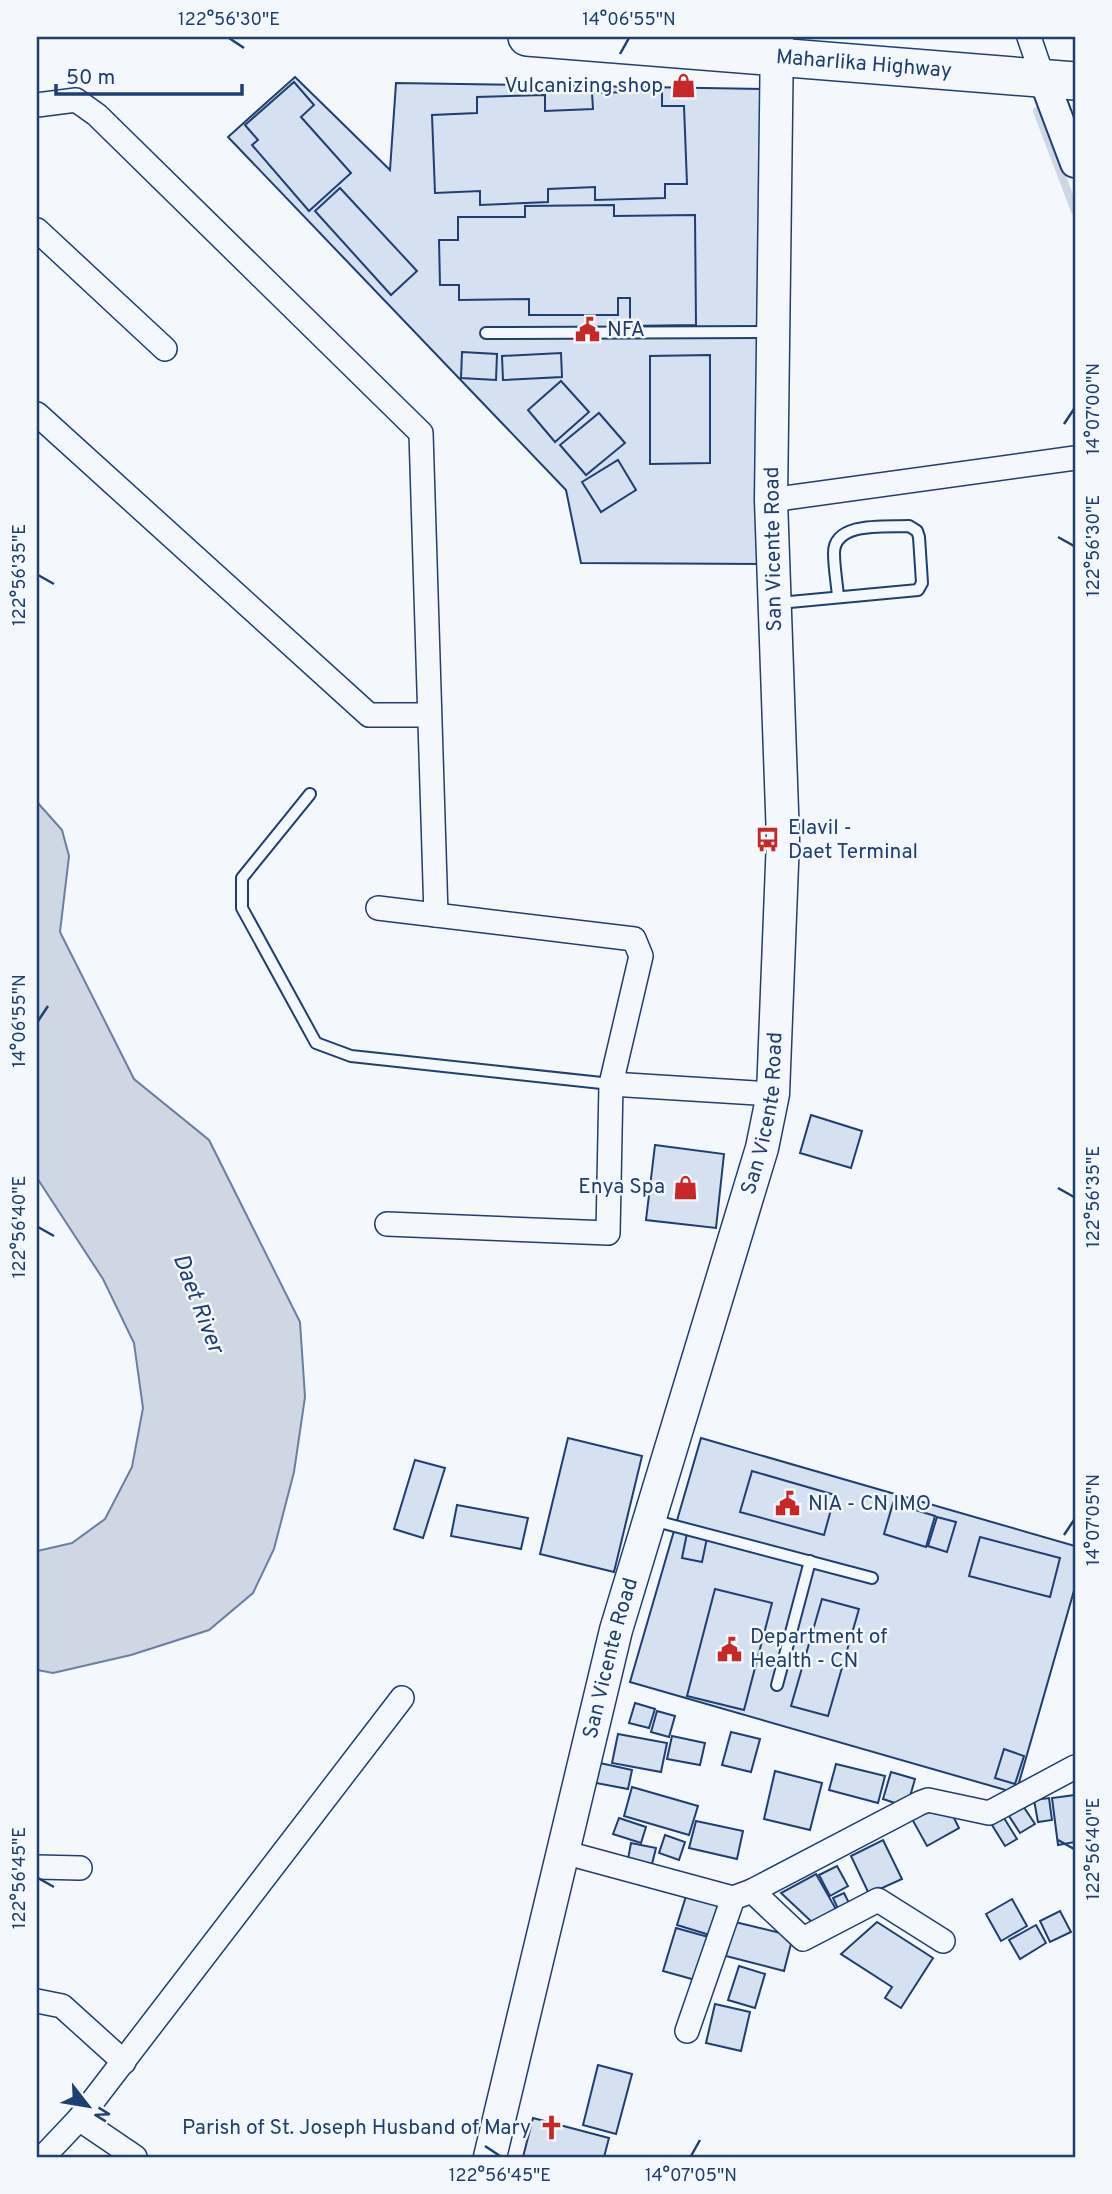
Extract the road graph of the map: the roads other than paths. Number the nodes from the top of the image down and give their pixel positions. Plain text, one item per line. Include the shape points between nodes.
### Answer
1 (527, 37) edge
2 (1030, 37) edge
3 (647, 42) edge
4 (777, 47) edge
5 (1059, 79) edge
6 (37, 105) edge
7 (1075, 163) edge
8 (37, 230) edge
9 (774, 332) junction
10 (486, 333) dead end
11 (164, 349) dead end
12 (37, 414) edge
13 (1075, 458) edge
14 (771, 500) junction
15 (838, 597) junction
16 (775, 603) junction
17 (429, 715) junction
18 (310, 794) dead end
19 (378, 908) dead end
20 (436, 915) junction
21 (611, 1084) junction
22 (773, 1094) junction
23 (387, 1224) dead end
24 (649, 1519) junction
25 (810, 1561) junction
26 (872, 1578) dead end
27 (777, 1685) dead end
28 (401, 1698) dead end
29 (1075, 1767) edge
30 (563, 1852) junction
31 (37, 1867) edge
32 (80, 1868) dead end
33 (742, 1894) junction
34 (943, 1941) dead end
35 (37, 2001) edge
36 (687, 2031) dead end
37 (124, 2062) junction
38 (79, 2119) junction
39 (43, 2157) edge
40 (135, 2157) edge
41 (490, 2157) edge

1 - 3 highway, Maharlika Highway
2 - 5 street
3 - 4 highway, Maharlika Highway
4 - 5 highway, Maharlika Highway
4 - 9 main road, San Vicente Road
5 - 7 street
6 - 17 street via 76,100 97,115 421,433
8 - 11 street
9 - 10 lane
9 - 14 main road, San Vicente Road
12 - 17 street via 369,715
13 - 14 street
14 - 16 main road, San Vicente Road
15 - 15 lane via 833,550 837,539 850,530 909,526 917,531 922,583 918,590
15 - 16 lane
16 - 22 main road, San Vicente Road via 783,839
17 - 20 street
18 - 21 lane via 242,878 242,908 316,1043 351,1056
19 - 20 street
20 - 21 street via 634,939 641,956
21 - 22 street
21 - 23 street via 608,1233
22 - 24 main road, San Vicente Road via 762,1148
24 - 25 lane
24 - 30 main road, San Vicente Road via 615,1630
25 - 26 lane
25 - 27 lane
28 - 37 street
29 - 33 street via 989,1813 928,1800 920,1803
30 - 33 street
30 - 41 main road, San Vicente Road
31 - 32 street
33 - 34 street via 803,1939 878,1900
33 - 36 street
35 - 37 street via 62,2006
37 - 38 street
38 - 39 street
38 - 40 street

